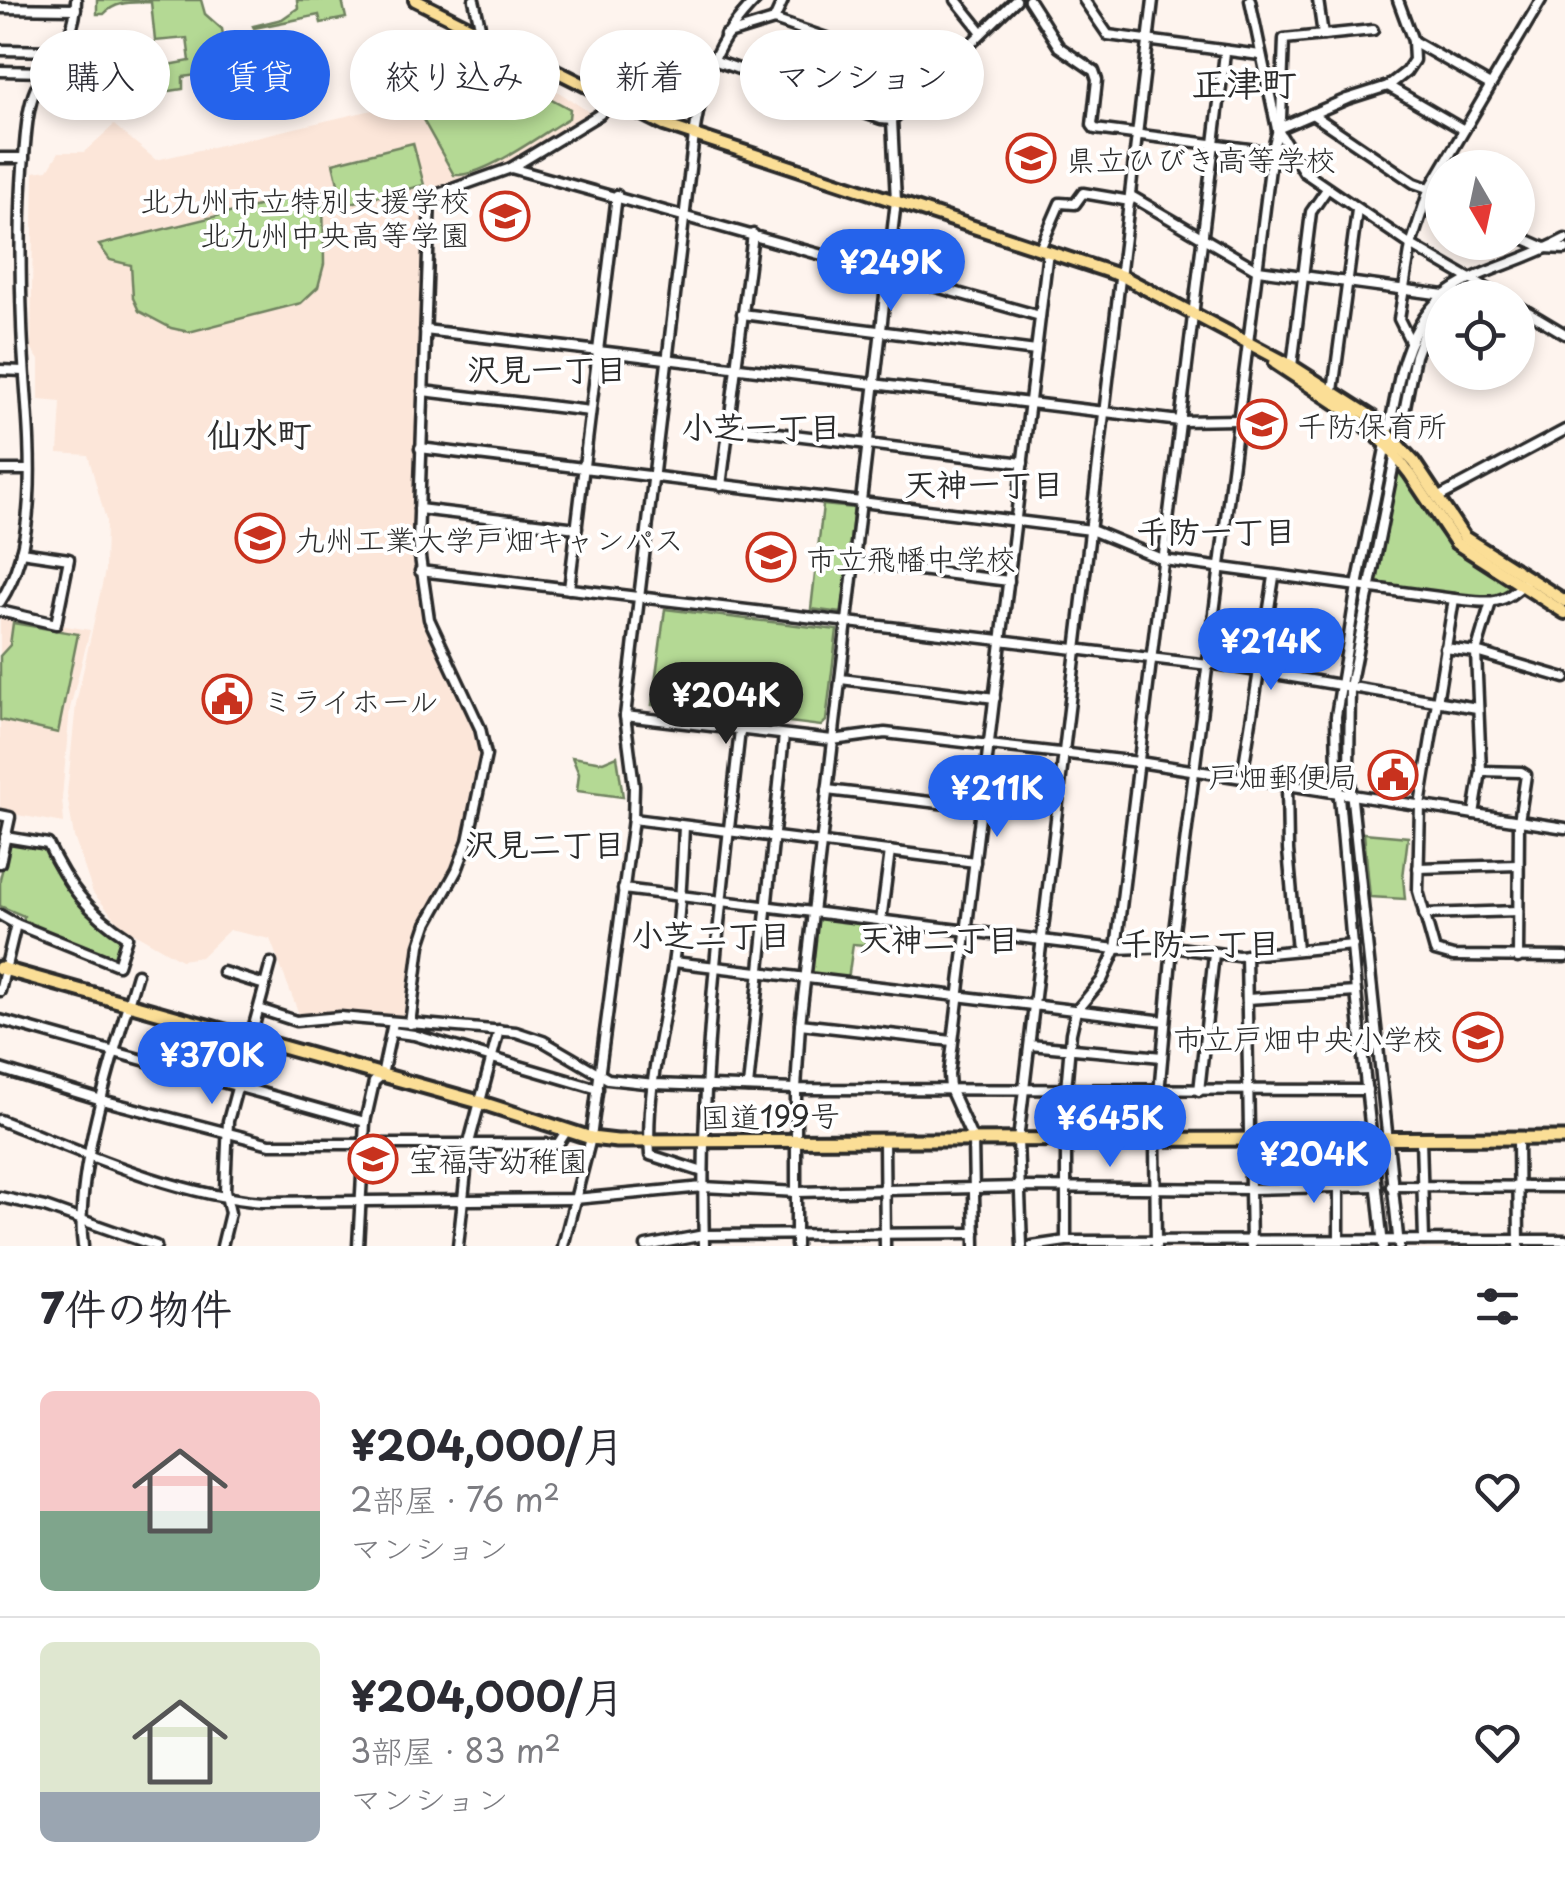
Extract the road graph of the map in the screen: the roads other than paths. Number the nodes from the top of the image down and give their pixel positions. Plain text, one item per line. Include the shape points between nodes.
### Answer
1 (416, 0) edge
2 (474, 0) edge
3 (756, 0) edge
4 (783, 0) edge
5 (956, 0) edge
6 (1016, 0) edge
7 (1029, 0) edge
8 (1084, 0) edge
9 (1154, 0) edge
10 (1250, 0) edge
11 (1332, 0) edge
12 (1398, 0) edge
13 (1541, 0) edge
14 (1318, 1) edge
15 (4, 5) edge
16 (76, 5) edge
17 (774, 20) junction
18 (72, 30) edge
19 (473, 30) edge
20 (481, 30) edge
21 (803, 30) edge
22 (980, 30) edge
23 (982, 30) edge
24 (1373, 30) dead end
25 (725, 35) junction
26 (1323, 35) junction
27 (1413, 41) junction
28 (1148, 43) junction
29 (720, 45) edge
30 (0, 50) edge
31 (30, 50) edge
32 (1225, 53) junction
33 (1260, 55) junction
34 (0, 71) edge
35 (30, 72) edge
36 (1490, 85) junction
37 (1388, 86) junction
38 (1312, 114) junction
39 (30, 115) edge
40 (590, 120) edge
41 (651, 120) edge
42 (697, 120) edge
43 (892, 120) edge
44 (1277, 129) junction
45 (1464, 130) junction
46 (694, 134) junction
47 (1138, 135) junction
48 (1212, 144) junction
49 (1452, 150) edge
50 (1272, 152) junction
51 (0, 158) edge
52 (24, 158) junction
53 (511, 168) junction
54 (1425, 188) edge
55 (1327, 189) junction
56 (616, 195) junction
57 (1130, 198) junction
58 (896, 201) junction
59 (1425, 202) edge
60 (1357, 210) junction
61 (684, 216) junction
62 (752, 234) junction
63 (1201, 238) junction
64 (1565, 239) edge
65 (1535, 244) edge
66 (1411, 245) junction
67 (1545, 248) junction
68 (1565, 248) edge
69 (1044, 250) junction
70 (1258, 270) junction
71 (888, 272) junction
72 (1122, 276) junction
73 (1305, 276) junction
74 (1470, 277) junction
75 (1466, 280) edge
76 (1475, 280) edge
77 (1350, 281) junction
78 (1404, 289) junction
79 (1425, 293) edge
80 (742, 314) junction
81 (1192, 314) junction
82 (1040, 316) junction
83 (1535, 316) edge
84 (1425, 317) edge
85 (1425, 326) edge
86 (425, 330) junction
87 (880, 331) junction
88 (1565, 334) edge
89 (1410, 341) junction
90 (1249, 345) junction
91 (598, 350) junction
92 (1036, 350) junction
93 (666, 358) junction
94 (736, 366) junction
95 (1292, 366) junction
96 (0, 370) edge
97 (24, 371) junction
98 (875, 384) junction
99 (422, 391) junction
100 (1334, 391) junction
101 (1030, 402) junction
102 (590, 410) junction
103 (1106, 412) junction
104 (1238, 420) junction
105 (1180, 421) junction
106 (729, 427) junction
107 (1565, 430) edge
108 (1391, 441) junction
109 (868, 443) junction
110 (420, 448) junction
111 (1396, 456) junction
112 (1023, 463) junction
113 (583, 468) junction
114 (0, 470) edge
115 (28, 470) junction
116 (652, 478) junction
117 (722, 486) junction
118 (1436, 498) junction
119 (861, 503) junction
120 (419, 509) junction
121 (1016, 521) junction
122 (577, 528) junction
123 (1091, 530) junction
124 (21, 552) junction
125 (1164, 560) junction
126 (854, 562) junction
127 (1219, 570) junction
128 (420, 572) junction
129 (1274, 577) junction
130 (1009, 580) junction
131 (1525, 583) junction
132 (1357, 586) junction
133 (1370, 588) junction
134 (569, 589) junction
135 (639, 598) junction
136 (1454, 599) junction
137 (1565, 601) edge
138 (0, 602) edge
139 (1491, 602) junction
140 (0, 612) edge
141 (1565, 613) edge
142 (847, 622) junction
143 (1002, 640) junction
144 (1445, 648) junction
145 (1077, 650) junction
146 (1476, 652) junction
147 (1151, 658) junction
148 (1209, 664) junction
149 (1258, 672) junction
150 (1565, 678) edge
151 (841, 679) junction
152 (1339, 685) junction
153 (1350, 687) junction
154 (995, 698) junction
155 (1437, 699) junction
156 (1478, 708) junction
157 (624, 716) junction
158 (740, 730) junction
159 (784, 735) junction
160 (832, 740) junction
161 (990, 745) junction
162 (1064, 754) junction
163 (1139, 762) junction
164 (1195, 769) junction
165 (1481, 771) junction
166 (1242, 776) junction
167 (1287, 784) junction
168 (827, 790) junction
169 (1339, 792) junction
170 (1351, 794) junction
171 (1420, 805) junction
172 (982, 808) junction
173 (1474, 814) junction
174 (0, 815) edge
175 (634, 819) junction
176 (1519, 821) junction
177 (684, 826) junction
178 (1565, 828) edge
179 (729, 832) junction
180 (5, 837) junction
181 (774, 837) junction
182 (820, 843) junction
183 (890, 851) junction
184 (976, 862) junction
185 (0, 863) edge
186 (1518, 865) junction
187 (1418, 868) junction
188 (623, 889) junction
189 (681, 897) junction
190 (720, 902) junction
191 (766, 907) junction
192 (1518, 911) junction
193 (812, 912) junction
194 (1424, 914) junction
195 (0, 915) edge
196 (880, 921) junction
197 (16, 924) junction
198 (967, 931) junction
199 (1042, 940) junction
200 (1353, 945) junction
201 (1172, 947) junction
202 (1116, 949) junction
203 (1297, 950) junction
204 (1214, 954) junction
205 (1246, 955) junction
206 (1518, 958) junction
207 (1565, 958) edge
208 (272, 962) dead end
209 (674, 962) junction
210 (713, 967) junction
211 (3, 969) edge
212 (223, 972) dead end
213 (758, 972) junction
214 (137, 974) dead end
215 (804, 979) junction
216 (266, 985) junction
217 (0, 990) edge
218 (1356, 992) junction
219 (959, 996) junction
220 (1247, 999) junction
221 (128, 1003) junction
222 (1034, 1004) junction
223 (259, 1010) junction
224 (1076, 1011) junction
225 (0, 1020) edge
226 (1165, 1021) junction
227 (410, 1024) junction
228 (800, 1024) junction
229 (392, 1028) junction
230 (499, 1030) junction
231 (251, 1038) junction
232 (952, 1041) junction
233 (1030, 1045) junction
234 (1070, 1047) junction
235 (116, 1055) junction
236 (1162, 1057) junction
237 (491, 1059) junction
238 (0, 1069) edge
239 (382, 1075) junction
240 (600, 1075) junction
241 (654, 1084) junction
242 (704, 1086) junction
243 (748, 1087) junction
244 (238, 1088) junction
245 (598, 1089) junction
246 (796, 1089) junction
247 (950, 1089) junction
248 (1024, 1090) junction
249 (1066, 1090) junction
250 (1367, 1090) junction
251 (1158, 1091) junction
252 (1199, 1091) junction
253 (1250, 1092) junction
254 (102, 1100) junction
255 (479, 1102) junction
256 (0, 1120) edge
257 (365, 1122) junction
258 (567, 1130) junction
259 (227, 1134) junction
260 (591, 1138) junction
261 (1370, 1138) junction
262 (1421, 1138) junction
263 (1518, 1138) junction
264 (1565, 1138) edge
265 (796, 1139) junction
266 (1066, 1139) junction
267 (1156, 1139) junction
268 (1251, 1139) junction
269 (1339, 1139) junction
270 (1385, 1139) junction
271 (884, 1140) junction
272 (973, 1140) junction
273 (1018, 1140) junction
274 (702, 1141) junction
275 (364, 1142) junction
276 (469, 1142) junction
277 (649, 1142) junction
278 (90, 1155) junction
279 (703, 1172) junction
280 (1376, 1186) junction
281 (1391, 1186) junction
282 (1421, 1186) junction
283 (1565, 1186) edge
284 (703, 1187) junction
285 (1020, 1187) junction
286 (1339, 1187) junction
287 (1518, 1187) junction
288 (974, 1188) junction
289 (1064, 1188) junction
290 (1155, 1189) junction
291 (1251, 1189) junction
292 (884, 1190) junction
293 (796, 1192) junction
294 (0, 1197) edge
295 (228, 1199) junction
296 (575, 1199) junction
297 (462, 1200) junction
298 (361, 1202) junction
299 (80, 1219) junction
300 (975, 1233) junction
301 (796, 1234) junction
302 (885, 1234) junction
303 (704, 1235) junction
304 (1339, 1240) junction
305 (1424, 1240) junction
306 (1565, 1240) edge
307 (1066, 1241) junction
308 (1156, 1243) edge
309 (1251, 1243) edge
310 (1519, 1243) edge
311 (1382, 1244) edge
312 (1399, 1244) edge
313 (83, 1246) edge
314 (156, 1246) edge
315 (222, 1246) edge
316 (358, 1246) edge
317 (458, 1246) edge
318 (563, 1246) edge
319 (646, 1246) edge
320 (704, 1246) edge
321 (796, 1246) edge
322 (885, 1246) edge
323 (976, 1246) edge
324 (1022, 1246) edge
325 (1032, 1246) edge

1 - 19 main road
2 - 20 street
3 - 25 street
4 - 17 street
5 - 22 street
6 - 23 street
7 - 47 street via 1059,47 1094,71 1095,129
8 - 28 street via 1108,36
9 - 28 street
10 - 33 street
11 - 14 street
12 - 27 street
13 - 36 street
14 - 26 street
15 - 16 street
16 - 18 street
17 - 21 street
17 - 25 street
24 - 26 street
25 - 29 street
26 - 44 street via 1284,39
27 - 36 street
27 - 37 street via 1414,60
28 - 32 street
28 - 47 street
30 - 31 street
32 - 33 street
32 - 48 street
33 - 44 street
34 - 35 street
36 - 45 street
37 - 38 street
37 - 45 street
38 - 44 street
38 - 54 street
39 - 52 street
40 - 53 street
41 - 46 main road
42 - 46 street
43 - 58 street
44 - 50 street
44 - 55 street via 1304,172
45 - 49 street
46 - 58 main road
46 - 61 street
47 - 48 street
47 - 57 street
48 - 50 street
48 - 63 street
50 - 70 street
51 - 52 street
52 - 97 street
53 - 56 street
53 - 86 street via 430,197
55 - 60 street
55 - 73 street via 1311,212
56 - 61 street
56 - 91 street
57 - 63 street
57 - 69 street via 1083,193 1075,204 1060,203
57 - 72 street
58 - 69 main road
58 - 71 street
59 - 66 street
60 - 66 street
60 - 77 street
61 - 62 street
61 - 93 street
62 - 71 street
62 - 80 street
63 - 70 street
63 - 81 street
64 - 67 street
65 - 67 street
66 - 74 street
66 - 78 street
67 - 68 street
67 - 74 street
69 - 72 main road
69 - 82 street
70 - 73 street
70 - 90 street
71 - 82 street
71 - 87 street
72 - 81 main road
72 - 103 street
73 - 77 street
73 - 95 street
74 - 75 street
74 - 76 street
77 - 78 street
77 - 100 street
78 - 79 street
78 - 89 street via 1399,319
80 - 87 street
80 - 94 street
81 - 90 main road
81 - 105 street
82 - 92 street
83 - 88 street
84 - 89 street
85 - 108 street
86 - 91 street
86 - 99 street
87 - 92 street
87 - 98 street
89 - 108 street
90 - 95 main road
90 - 104 street
90 - 108 main road
91 - 93 street
91 - 102 street
92 - 101 street
93 - 94 street
93 - 116 street
94 - 98 street
94 - 106 street
95 - 100 main road
96 - 97 street
97 - 115 street
98 - 101 street
98 - 109 street
99 - 102 street
99 - 110 street
100 - 108 main road via 1372,417
101 - 103 street
101 - 112 street
102 - 113 street
103 - 105 street
103 - 123 street
104 - 105 street
104 - 127 street
105 - 125 street
106 - 109 street
106 - 117 street
107 - 118 street
108 - 111 main road
108 - 118 main road
108 - 132 street
109 - 112 street
109 - 119 street
110 - 113 street
110 - 120 street
111 - 131 main road via 1456,543
111 - 133 street
112 - 121 street
113 - 116 street
113 - 122 street
114 - 115 street
115 - 124 street
116 - 117 street
116 - 135 street
117 - 119 street
118 - 131 main road via 1464,537
119 - 121 street
119 - 126 street
120 - 122 street
120 - 128 street
121 - 123 street
121 - 130 street
122 - 134 street
123 - 125 street
123 - 145 street
124 - 138 street
124 - 140 street via 69,559 56,624
125 - 127 street
125 - 147 street
126 - 130 street
126 - 142 street
127 - 129 street
127 - 148 street
128 - 134 street
128 - 227 street via 429,619 486,750 468,841 420,944
129 - 132 street
129 - 149 street
130 - 143 street
131 - 137 main road
131 - 139 street via 1512,596
131 - 141 main road
132 - 133 street
132 - 152 street
133 - 136 street
133 - 153 street
134 - 135 street
135 - 142 street
135 - 157 street
136 - 139 street
136 - 144 street
139 - 146 street
142 - 143 street
142 - 151 street
143 - 145 street
143 - 154 street
144 - 146 street
144 - 155 street
145 - 147 street
145 - 162 street
146 - 150 street
146 - 156 street
147 - 148 street
147 - 163 street
148 - 149 street
148 - 164 street
149 - 152 street
149 - 166 street
151 - 154 street
151 - 160 street
152 - 153 street
152 - 169 street
153 - 155 street
153 - 170 street
154 - 161 street
155 - 156 street
155 - 171 street
156 - 165 street
157 - 158 street
157 - 175 street
158 - 159 street
158 - 179 street
159 - 160 street
159 - 181 street
160 - 161 street via 873,732
160 - 168 street
161 - 162 street
161 - 172 street
162 - 163 street
162 - 199 street
163 - 164 street
163 - 202 street
164 - 166 street
164 - 201 street
165 - 173 street
165 - 176 street via 1526,775
166 - 167 street
167 - 169 street
167 - 203 street
168 - 172 street
168 - 182 street
169 - 170 street
169 - 200 street
170 - 171 street
170 - 270 street
171 - 173 street
171 - 187 street
172 - 184 street
173 - 176 street
174 - 180 street via 10,817
175 - 177 street
175 - 188 street
176 - 178 street
176 - 186 street
177 - 179 street
177 - 189 street
179 - 181 street
179 - 190 street
180 - 185 street
180 - 197 street via 48,844 78,898 127,937 118,965
181 - 182 street
181 - 191 street
182 - 183 street
182 - 193 street
183 - 184 street
183 - 196 street
184 - 198 street
186 - 187 street
186 - 192 street
187 - 194 street
188 - 189 street
188 - 240 street
189 - 190 street
189 - 209 street
190 - 191 street
190 - 210 street
191 - 193 street
191 - 213 street
192 - 194 street
192 - 206 street
193 - 196 street
193 - 215 street
194 - 206 street via 1435,952
195 - 197 street
196 - 198 street
197 - 211 street
198 - 199 street
198 - 219 street
199 - 202 street
199 - 222 street
200 - 203 street
200 - 218 street
201 - 202 street
201 - 204 street
201 - 226 street
202 - 224 street via 1102,980
203 - 205 street
204 - 205 street
204 - 252 street
205 - 220 street
206 - 207 street
208 - 216 street
209 - 210 street
209 - 241 street
210 - 213 street
210 - 242 street
211 - 217 street
211 - 221 highway, 国道199号
212 - 216 street
213 - 215 street
213 - 243 street
214 - 221 street
215 - 219 street
215 - 228 street
216 - 223 street
218 - 220 street
218 - 250 street
219 - 222 street
219 - 232 street
220 - 253 street
221 - 231 highway, 国道199号
221 - 235 street
222 - 224 street
222 - 233 street
223 - 229 street via 296,1021 340,1016
223 - 231 street
224 - 226 street
224 - 234 street
225 - 235 street
226 - 236 street
227 - 229 street
227 - 230 street
228 - 232 street
228 - 246 street
229 - 237 street
229 - 239 street
230 - 237 street
230 - 240 street via 531,1036
231 - 239 highway, 国道199号
231 - 244 street
232 - 247 street
233 - 234 street
233 - 248 street
234 - 236 street
234 - 249 street
235 - 244 street
235 - 254 street
236 - 251 street
237 - 245 street
237 - 255 street
238 - 254 street
239 - 255 highway, 国道199号
239 - 257 street via 374,1082
240 - 241 street
240 - 245 street
241 - 242 street
241 - 277 street
242 - 243 street
242 - 274 street
243 - 246 street
244 - 257 street
244 - 259 street
245 - 260 street
246 - 247 street
246 - 265 street
247 - 248 street
247 - 272 street
248 - 249 street
248 - 273 street
249 - 251 street
249 - 266 street
250 - 253 street
250 - 261 street
251 - 252 street
251 - 267 street
252 - 253 street
253 - 268 street
254 - 259 street
254 - 278 street
255 - 258 highway, 国道199号
255 - 276 street
256 - 278 street
257 - 275 street
258 - 260 highway, 国道199号
258 - 276 street via 558,1144
259 - 275 street via 270,1144
259 - 295 street
260 - 277 highway, 国道199号
260 - 296 street
261 - 269 highway, 国道199号
261 - 270 highway, 国道199号
261 - 280 street
262 - 263 highway, 国道199号
262 - 270 highway, 国道199号
262 - 282 street
263 - 264 highway, 国道199号
263 - 287 street
265 - 271 highway, 国道199号
265 - 274 highway, 国道199号
265 - 293 street
266 - 267 highway, 国道199号
266 - 273 highway, 国道199号
266 - 289 street
267 - 268 highway, 国道199号
267 - 290 street
268 - 269 highway, 国道199号
268 - 291 street
269 - 286 street
270 - 281 street
271 - 272 highway, 国道199号
271 - 292 street
272 - 273 highway, 国道199号
272 - 288 street
273 - 285 street
274 - 277 highway, 国道199号
274 - 279 street
275 - 276 street
275 - 298 street
276 - 297 street
277 - 279 street via 650,1156
278 - 295 street
278 - 299 street
279 - 284 street
280 - 286 street
280 - 311 street
281 - 282 street
281 - 312 street
282 - 287 street
282 - 305 street
283 - 287 street
284 - 293 street
284 - 296 street
284 - 303 street
285 - 288 street
285 - 289 street
285 - 324 street
286 - 291 street
286 - 304 street
287 - 310 street
288 - 292 street
288 - 300 street
289 - 290 street
289 - 307 street
290 - 291 street
290 - 308 street
291 - 309 street
292 - 293 street
292 - 302 street
293 - 301 street
294 - 299 street
295 - 298 street
295 - 315 street
296 - 297 street
296 - 318 street
297 - 298 street
297 - 317 street
298 - 316 street
299 - 313 street
299 - 314 street
300 - 302 street
300 - 323 street
301 - 302 street
301 - 303 street
301 - 321 street
302 - 322 street
303 - 319 street
303 - 320 street
304 - 309 street
304 - 311 street
305 - 310 street
305 - 312 street
306 - 310 street
307 - 308 street
307 - 325 street
308 - 309 street
311 - 312 street

